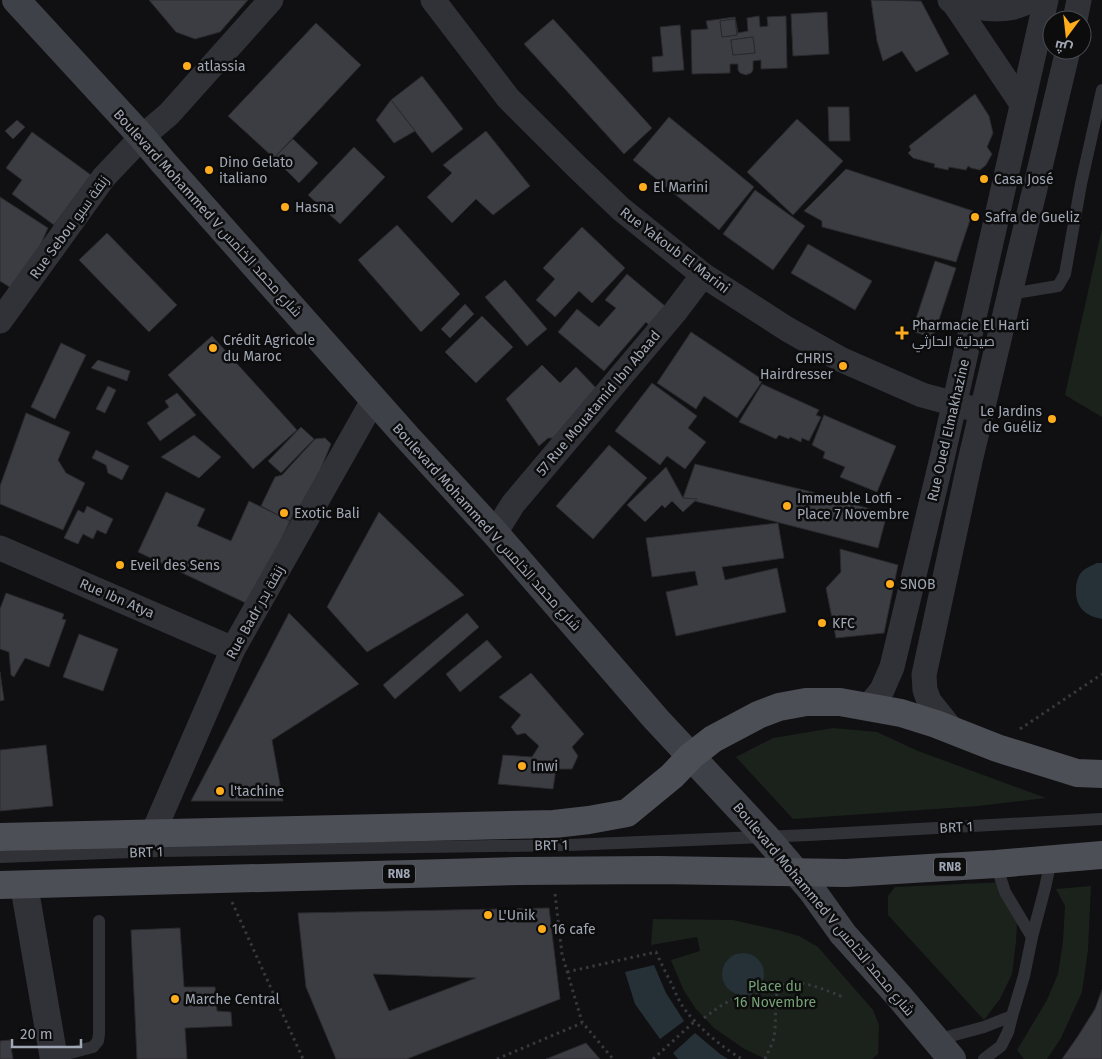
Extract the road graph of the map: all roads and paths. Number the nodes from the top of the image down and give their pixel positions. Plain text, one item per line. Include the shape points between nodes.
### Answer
1 (16, 0) edge
2 (271, 0) edge
3 (433, 0) edge
4 (1033, 0) edge
5 (1046, 0) edge
6 (952, 2) edge
7 (1066, 60) edge
8 (1102, 90) edge
9 (1022, 104) junction
10 (142, 137) junction
11 (703, 275) junction
12 (1010, 294) junction
13 (0, 321) edge
14 (374, 399) junction
15 (954, 404) junction
16 (983, 412) junction
17 (495, 533) junction
18 (0, 548) edge
19 (233, 649) junction
20 (1102, 674) edge
21 (868, 707) junction
22 (953, 731) junction
23 (997, 748) junction
24 (691, 756) junction
25 (1102, 774) edge
26 (1102, 819) edge
27 (153, 833) junction
28 (766, 836) junction
29 (0, 837) edge
30 (1102, 855) edge
31 (0, 857) edge
32 (1051, 860) junction
33 (996, 864) junction
34 (798, 873) junction
35 (12, 885) edge
36 (554, 888) dead end
37 (228, 894) dead end
38 (99, 921) dead end
39 (1032, 937) junction
40 (567, 972) junction
41 (778, 991) junction
42 (845, 998) dead end
43 (1012, 1016) junction
44 (704, 1018) dead end
45 (695, 1021) junction
46 (582, 1022) junction
47 (944, 1050) edge
48 (54, 1058) edge
49 (302, 1059) edge
50 (497, 1059) edge
51 (613, 1059) edge
52 (653, 1059) edge
53 (742, 1059) edge
54 (765, 1059) edge
55 (984, 1059) edge

1 - 10 main road, Boulevard Mohammed V شارع محمد الخامس
2 - 10 street, Rue Sebou زنقة سبو via 169,114
3 - 11 street, Rue Yakoub El Marini via 508,98 620,209
4 - 6 street via 1001,9
5 - 9 street, Rue Oued Elmakhazine
6 - 9 street
7 - 12 street, Rue Oued Elmakhazine
8 - 12 lane via 1065,274 1058,286
9 - 15 street, Rue Oued Elmakhazine
10 - 13 street, Rue Sebou زنقة سبو via 104,177
10 - 14 main road, Boulevard Mohammed V شارع محمد الخامس
11 - 15 street, Rue Yakoub El Marini via 840,359 922,395
11 - 17 street, 57 Rue Mouatamid Ibn Abaad via 513,504
12 - 16 street, Rue Oued Elmakhazine
14 - 17 main road, Boulevard Mohammed V شارع محمد الخامس
14 - 19 street, Rue Badr زنقة بدر
15 - 16 street, Rue Yakoub El Marini
15 - 21 street, Rue Oued Elmakhazine via 892,667 882,690
16 - 22 street, Rue Oued Elmakhazine via 924,675 929,701
17 - 24 main road, Boulevard Mohammed V شارع محمد الخامس
18 - 19 street, Rue Ibn Atya
19 - 27 street, Rue Badr زنقة بدر
20 - 23 path
21 - 22 main road via 900,713
21 - 24 main road via 840,702 806,702 779,707 758,714 721,734
22 - 23 main road
23 - 25 main road via 1077,773
24 - 27 main road via 627,813 590,820 554,824
24 - 28 main road, Boulevard Mohammed V شارع محمد الخامس
26 - 28 lane, BRT 1
27 - 29 main road
28 - 31 lane, BRT 1 via 569,844
28 - 34 main road, Boulevard Mohammed V شارع محمد الخامس
30 - 32 main road, RN8
32 - 33 main road, RN8
32 - 39 lane
33 - 34 main road, RN8
33 - 39 lane via 1005,892
34 - 35 main road, RN8 via 519,871
34 - 47 main road, Boulevard Mohammed V شارع محمد الخامس via 843,934
35 - 48 street
36 - 40 path
37 - 49 path
38 - 48 lane via 98,1041 93,1047
39 - 43 lane
40 - 45 path via 656,952 685,1010
40 - 46 path
41 - 42 path via 786,984 796,982
41 - 44 path via 740,995
41 - 54 path via 774,1039
43 - 47 lane via 984,1027
43 - 55 lane via 1001,1046
45 - 52 path
45 - 53 path
46 - 50 path
46 - 51 path

